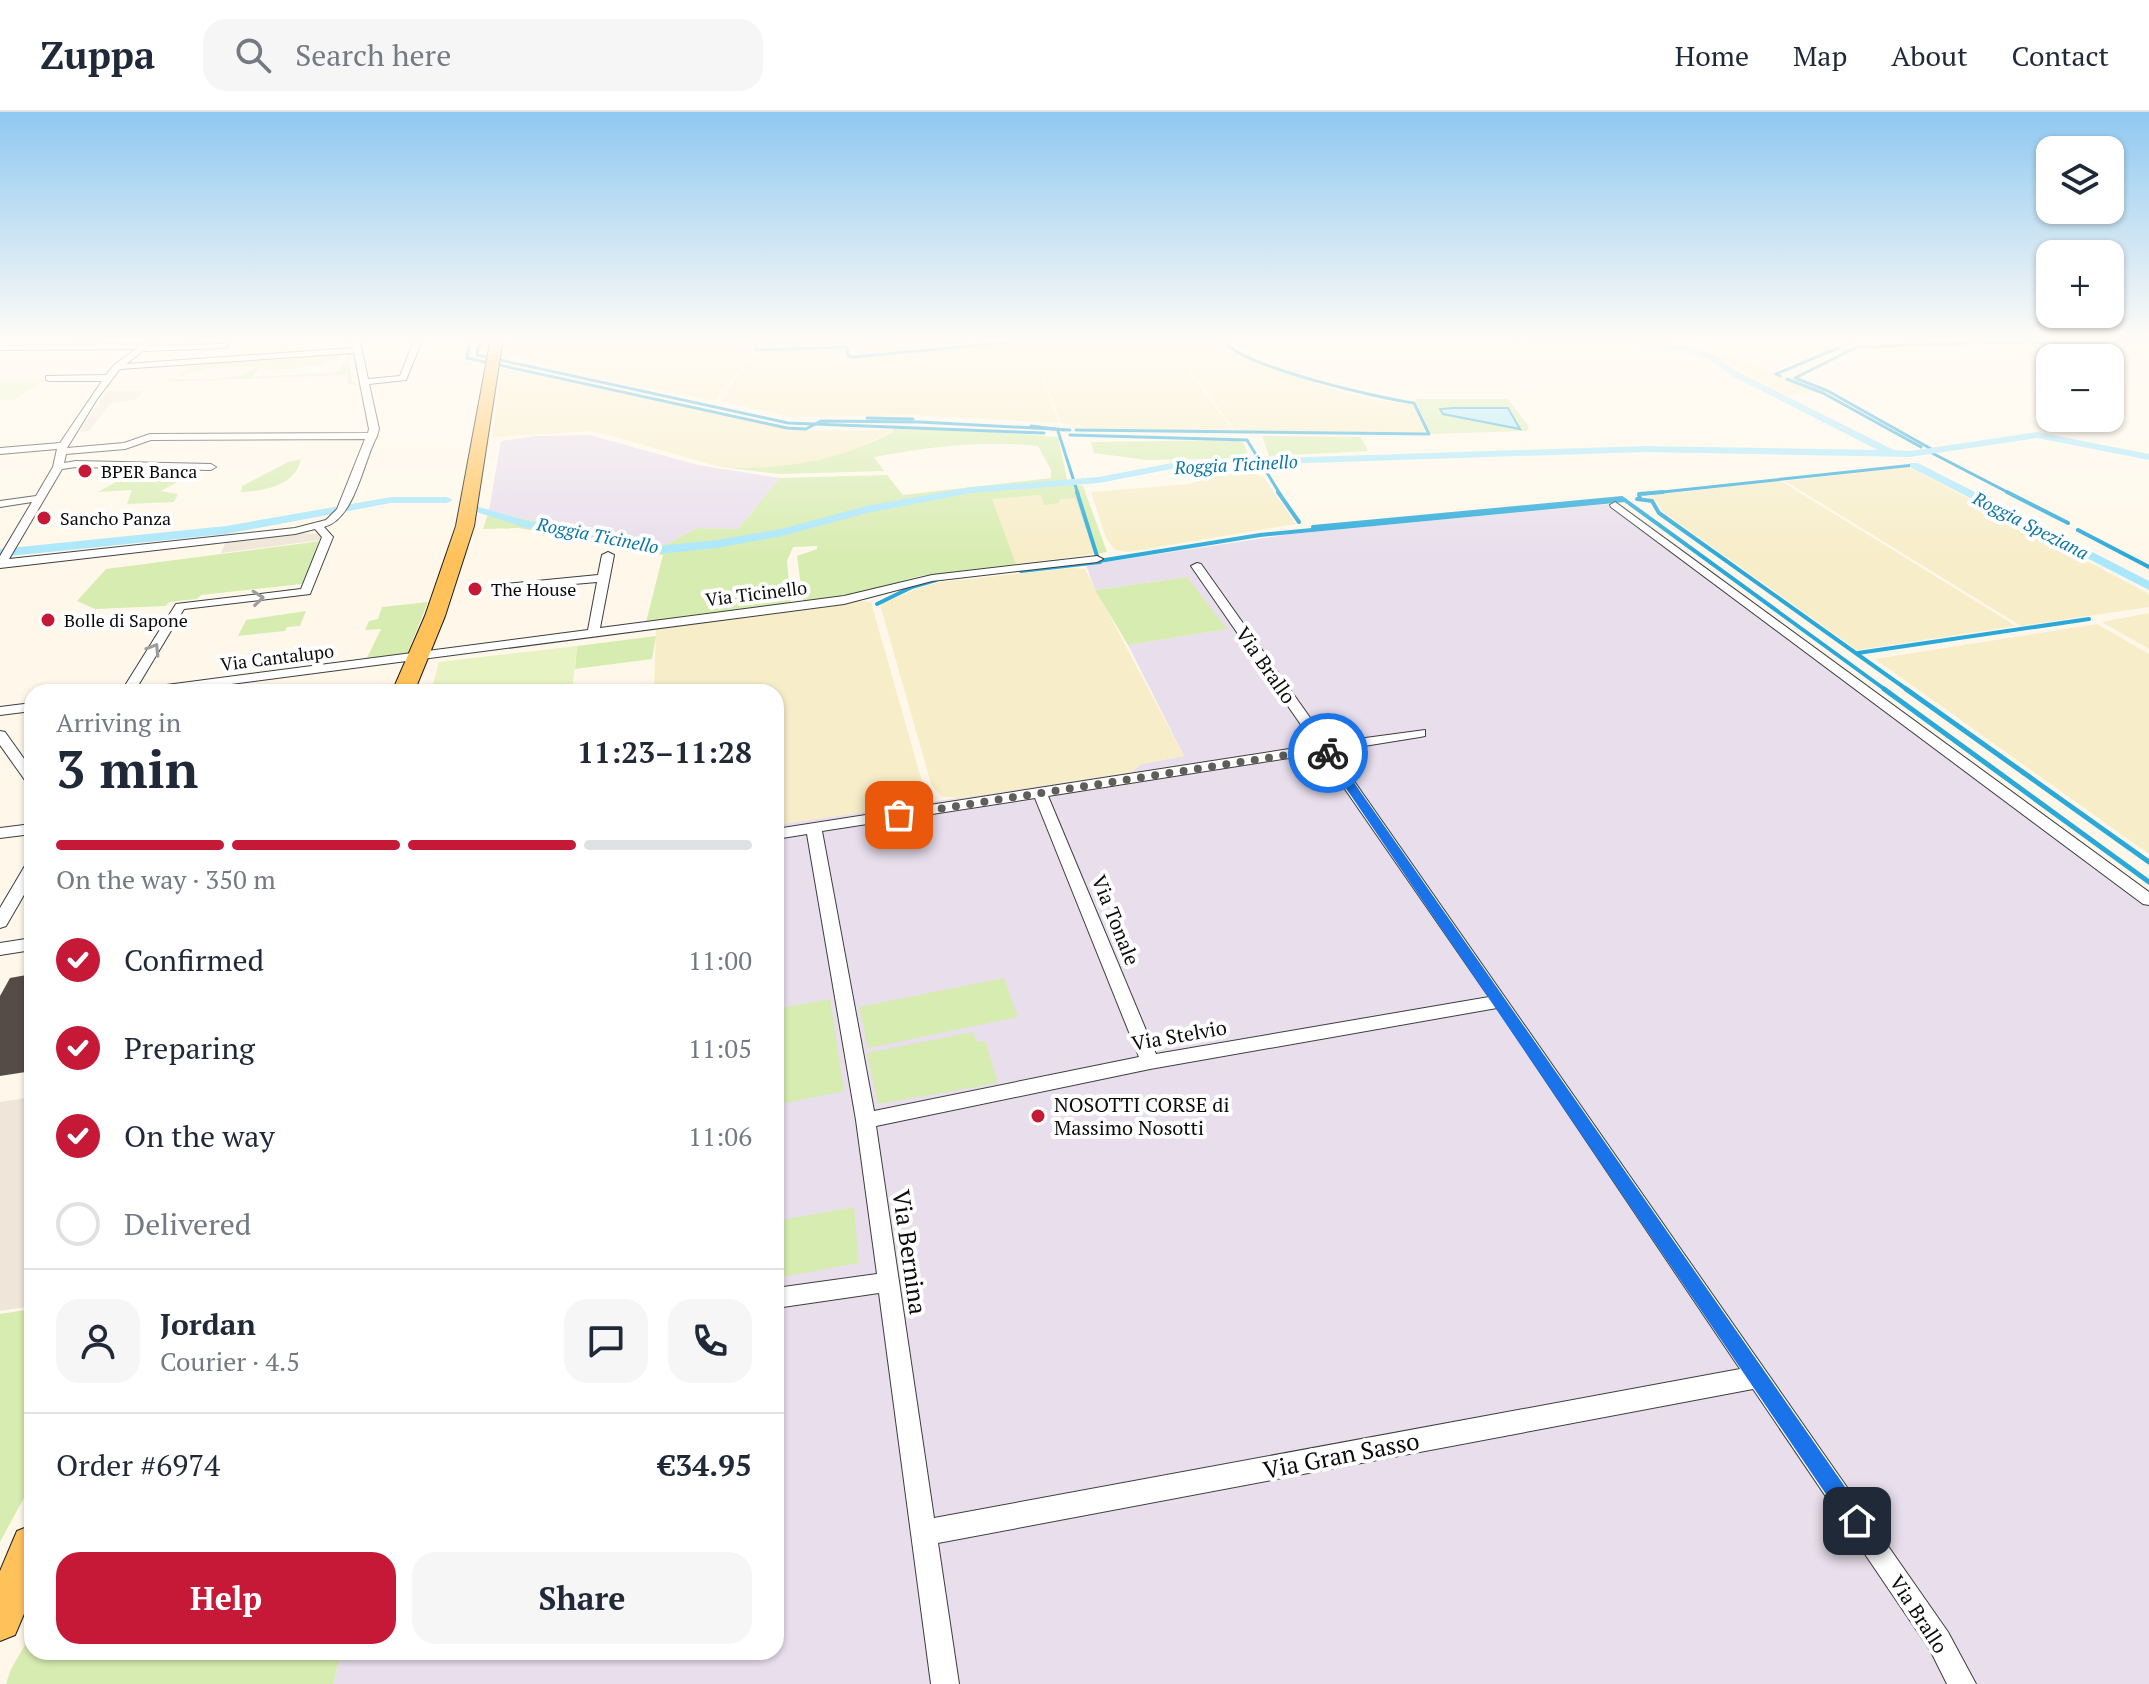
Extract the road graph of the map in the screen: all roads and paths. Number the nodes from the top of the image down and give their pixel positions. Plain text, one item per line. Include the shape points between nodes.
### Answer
1 (87, 411) edge
2 (371, 411) edge
3 (484, 411) edge
4 (372, 436) junction
5 (63, 449) junction
6 (0, 451) edge
7 (58, 467) junction
8 (211, 467) dead end
9 (40, 498) junction
10 (0, 504) edge
11 (1615, 505) dead end
12 (318, 526) junction
13 (608, 555) dead end
14 (1097, 559) dead end
15 (2, 561) edge
16 (1197, 566) dead end
17 (604, 578) junction
18 (505, 587) dead end
19 (593, 633) junction
20 (418, 658) junction
21 (133, 684) edge
22 (205, 684) edge
23 (407, 684) edge
24 (24, 708) edge
25 (0, 711) edge
26 (1420, 733) dead end
27 (0, 735) edge
28 (1325, 749) junction
29 (24, 769) edge
30 (1040, 793) junction
31 (814, 828) junction
32 (24, 830) edge
33 (0, 833) edge
34 (784, 833) edge
35 (24, 882) edge
36 (2149, 900) edge
37 (0, 922) edge
38 (24, 945) edge
39 (0, 949) edge
40 (1501, 1001) junction
41 (1150, 1062) junction
42 (866, 1120) junction
43 (887, 1282) junction
44 (784, 1297) edge
45 (1757, 1377) junction
46 (924, 1533) junction
47 (1961, 1681) edge
48 (945, 1684) edge

1 - 5 street
2 - 4 street
3 - 20 main road via 465,526
4 - 5 street via 150,437 125,446
4 - 12 street via 345,505 330,522
5 - 6 street
5 - 7 street
7 - 8 street
7 - 9 street
9 - 10 street
9 - 15 street
11 - 36 street
12 - 15 street
21 -> 12 street via 180,606 306,592 328,537
13 - 17 street
14 - 19 street, Via Ticinello via 932,578 844,600
16 - 28 street, Via Brallo
17 - 18 street
17 - 19 street
19 - 20 street, Via Ticinello
20 - 22 street, Via Cantalupo
20 - 23 main road
24 - 25 street
26 - 28 street
27 - 29 street
28 - 30 street
28 - 40 street, Via Brallo
30 - 31 street
30 - 41 street, Via Tonale
31 - 34 street
31 - 42 street, Via Bernina
32 - 33 street
35 - 37 street
38 - 39 street
40 - 41 street, Via Stelvio
40 - 45 street, Via Brallo
41 - 42 street, Via Stelvio
42 - 43 street, Via Bernina
43 - 44 street
43 - 46 street, Via Bernina
45 - 46 street, Via Gran Sasso
45 - 47 street, Via Brallo via 1939,1641
46 - 48 street, Via Bernina

